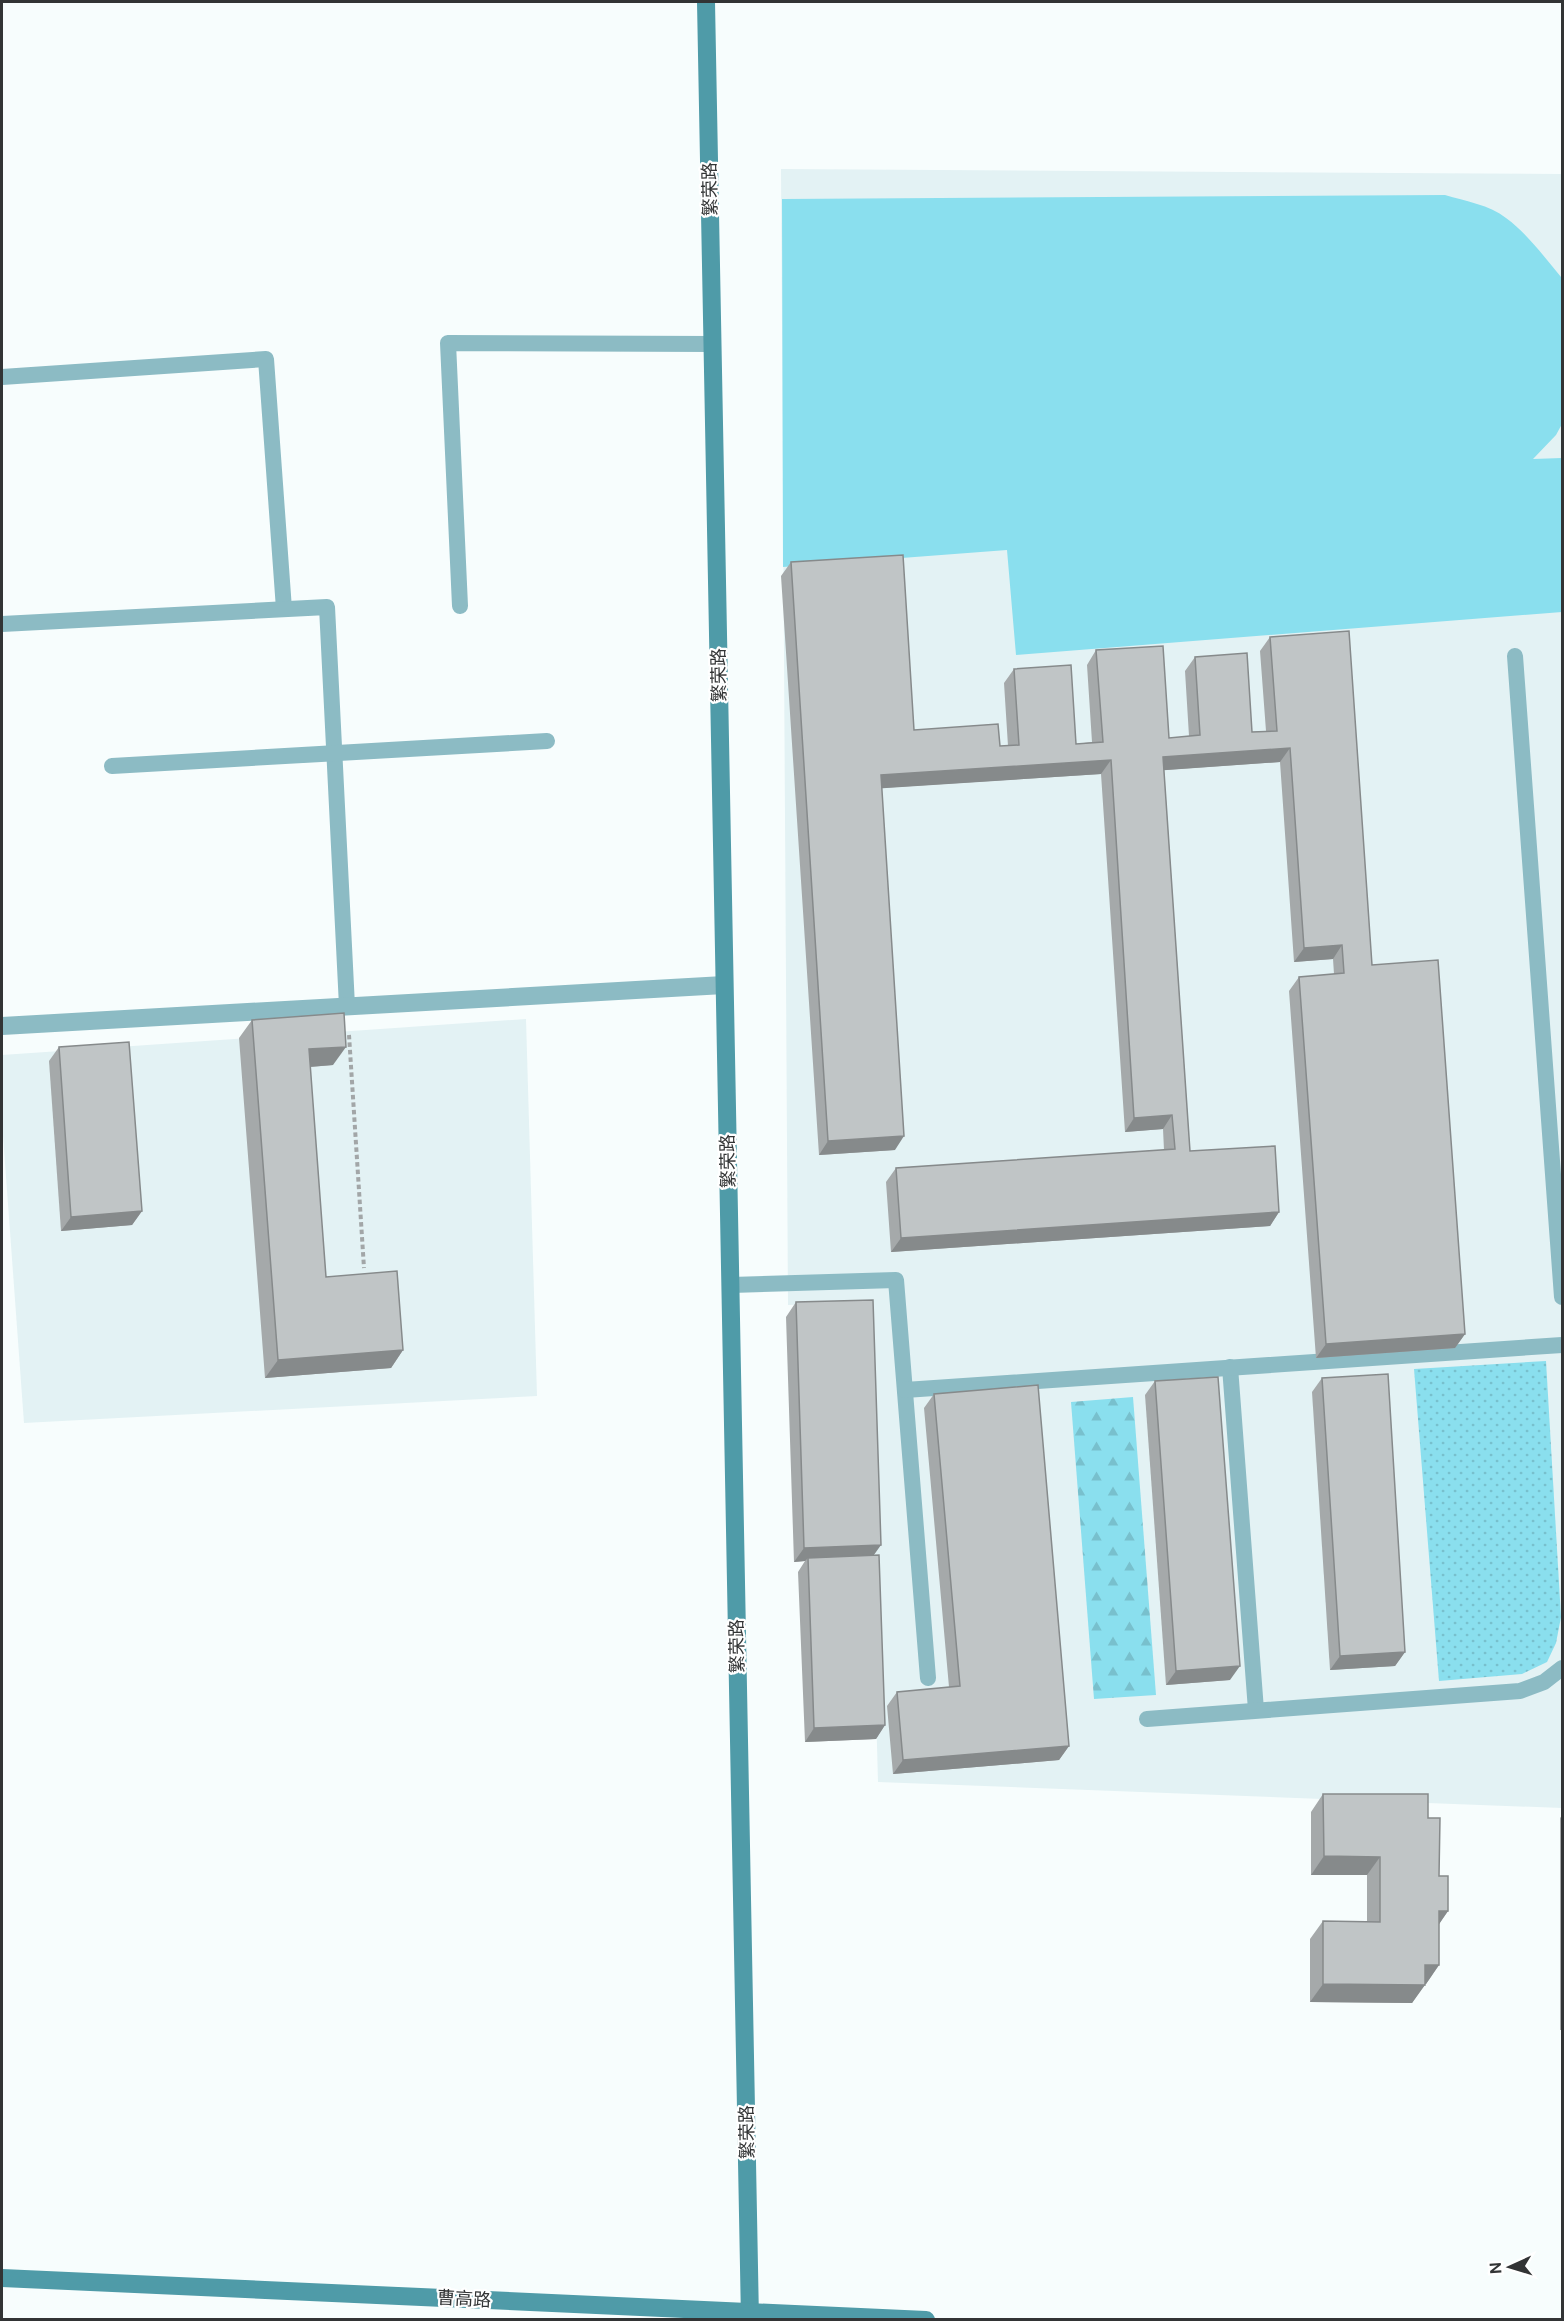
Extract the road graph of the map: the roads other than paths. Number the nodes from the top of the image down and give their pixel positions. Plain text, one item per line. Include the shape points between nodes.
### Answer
1 (706, 2) edge
2 (713, 344) junction
3 (2, 377) edge
4 (460, 606) dead end
5 (284, 609) junction
6 (2, 624) edge
7 (1515, 656) dead end
8 (547, 741) dead end
9 (335, 753) junction
10 (112, 766) dead end
11 (724, 985) junction
12 (347, 1006) junction
13 (2, 1026) edge
14 (1555, 1098) edge
15 (1559, 1201) edge
16 (730, 1285) junction
17 (1563, 1297) edge
18 (1563, 1345) edge
19 (1230, 1367) junction
20 (905, 1390) junction
21 (1563, 1668) edge
22 (928, 1678) dead end
23 (1256, 1710) junction
24 (1147, 1719) dead end
25 (2, 2278) edge
26 (750, 2316) edge
27 (926, 2319) edge

1 - 2 street, 繁荣路
2 - 4 lane via 448,343
2 - 11 street, 繁荣路
3 - 5 lane via 266,359
5 - 6 lane
5 - 9 lane via 327,607
7 - 14 lane
8 - 9 lane
9 - 10 lane
9 - 12 lane
11 - 12 street
11 - 16 street, 繁荣路
12 - 13 street
14 - 15 lane
15 - 17 lane
16 - 20 lane via 896,1280
16 - 26 street, 繁荣路
18 - 19 lane
19 - 20 lane
19 - 23 lane
20 - 22 lane
21 - 23 lane via 1544,1683 1520,1691
23 - 24 lane
25 - 26 street, 曹高路
26 - 27 street, 曹高路

